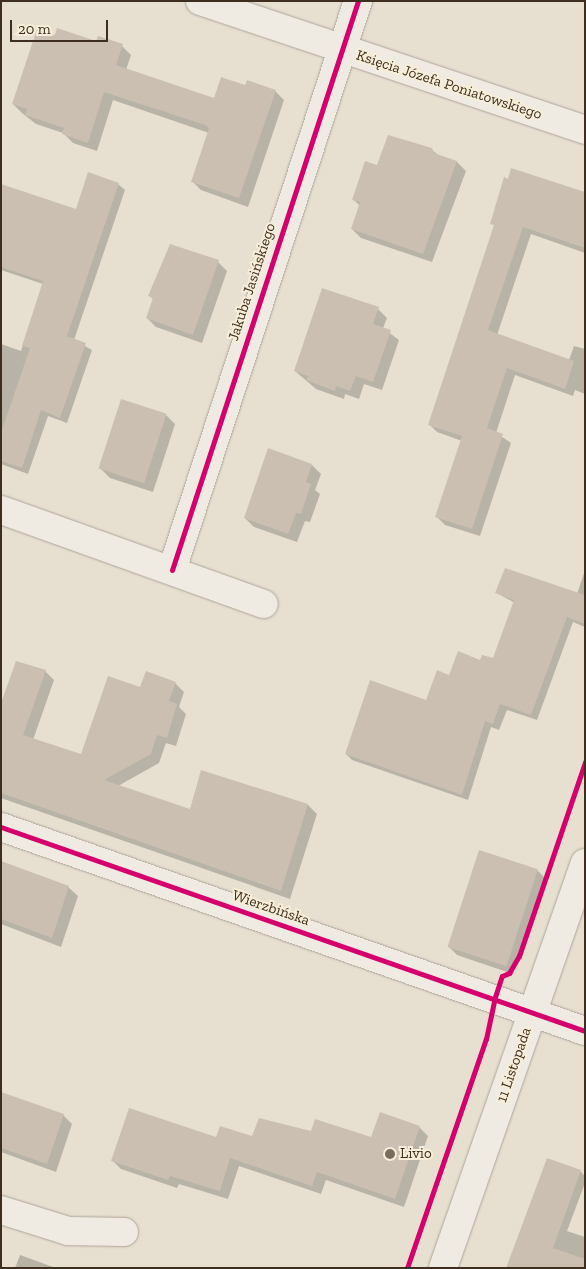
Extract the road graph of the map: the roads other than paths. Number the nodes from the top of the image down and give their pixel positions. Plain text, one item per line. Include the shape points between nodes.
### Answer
1 (200, 1) edge
2 (358, 1) edge
3 (340, 49) junction
4 (585, 130) edge
5 (1, 510) edge
6 (172, 570) junction
7 (264, 604) dead end
8 (1, 827) edge
9 (585, 863) edge
10 (532, 1013) junction
11 (585, 1031) edge
12 (1, 1210) edge
13 (124, 1232) dead end
14 (443, 1268) edge

1 - 3 street, Księcia Józefa Poniatowskiego
2 - 3 street, Jakuba Jasińskiego
3 - 4 street, Księcia Józefa Poniatowskiego
3 - 6 street, Jakuba Jasińskiego
5 - 6 street
6 - 7 street
8 - 10 street, Wierzbińska
9 - 10 street, 11 Listopada
10 - 11 street, Wierzbińska
10 - 14 street, 11 Listopada
12 - 13 street via 68,1231

